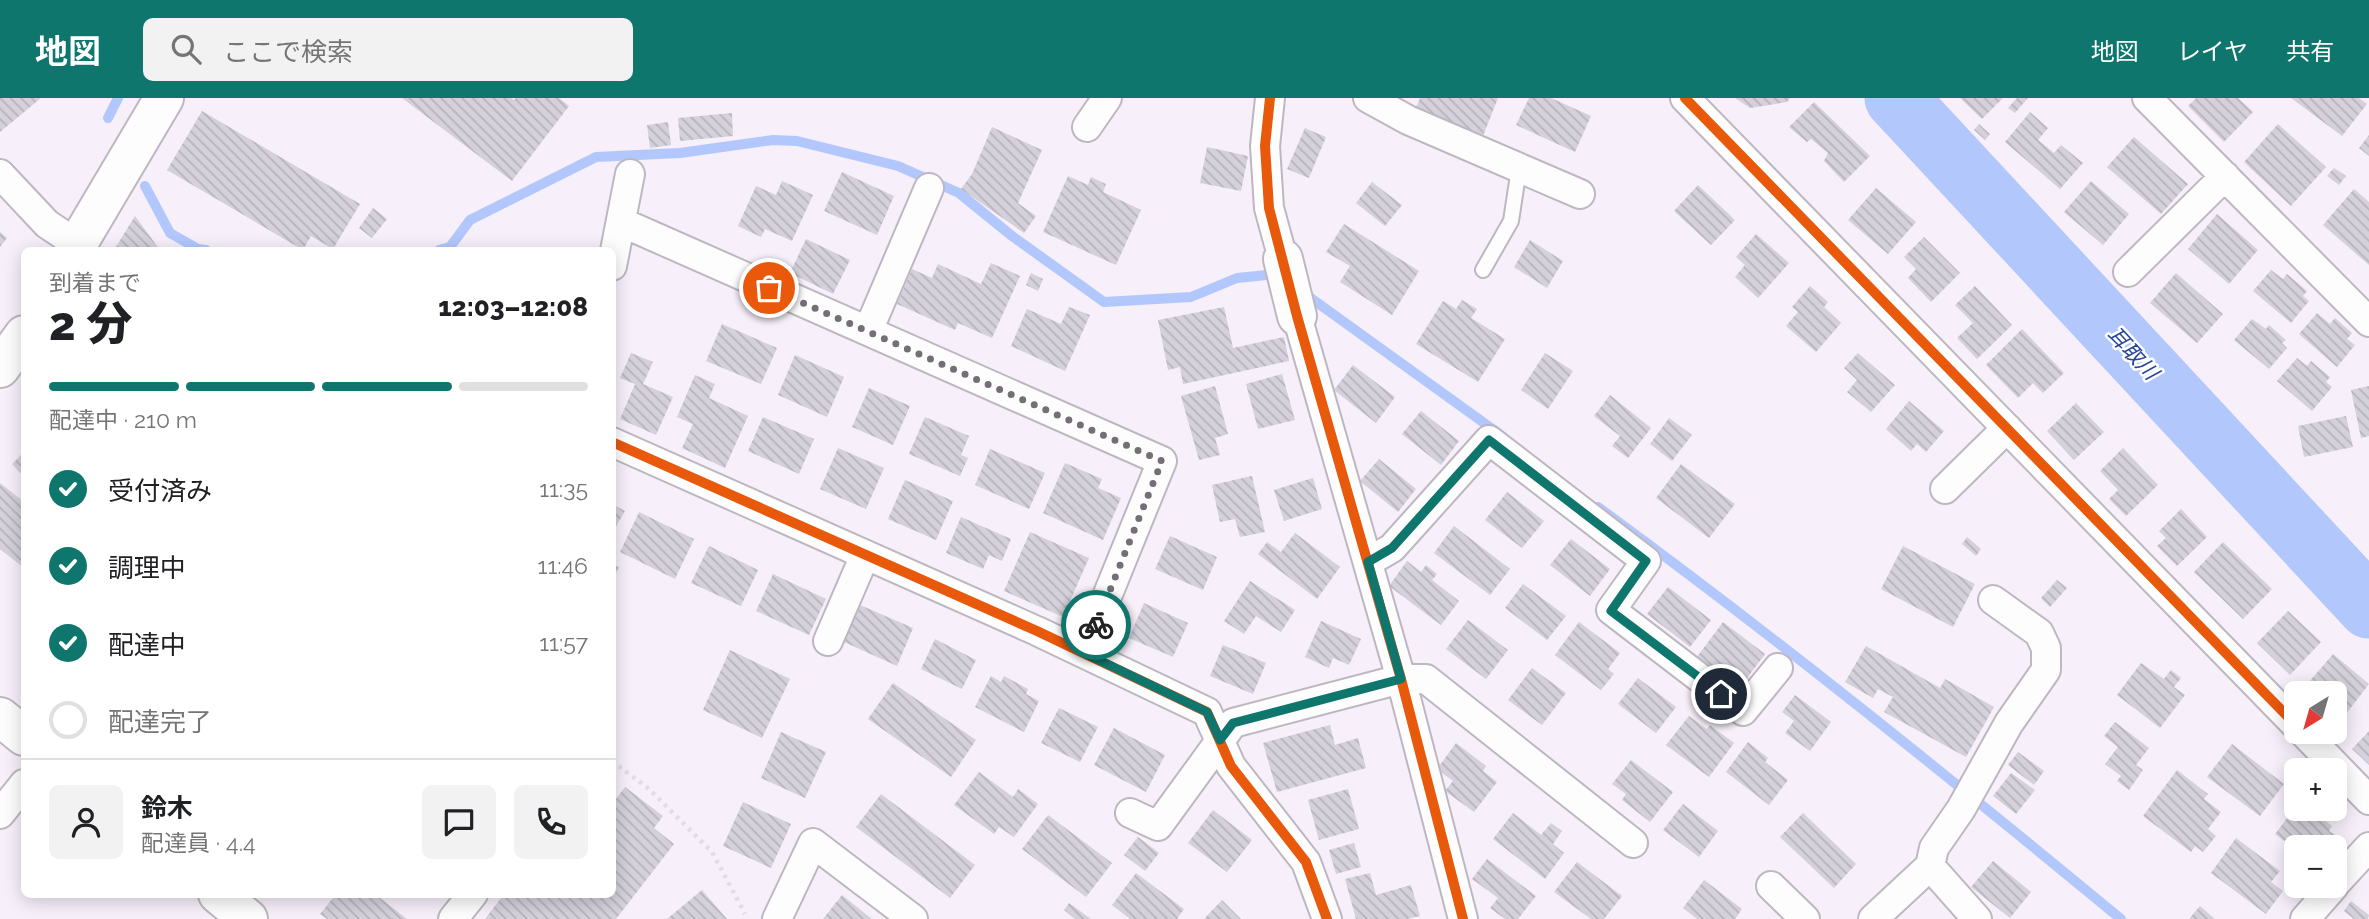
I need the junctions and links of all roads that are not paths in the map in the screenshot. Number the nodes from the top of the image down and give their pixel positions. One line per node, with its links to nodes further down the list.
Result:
1 (164, 98): 15 (street)
2 (1107, 98): 7 (street)
3 (1270, 98): 17 (street)
4 (1368, 98): 8 (street)
5 (1685, 98): 25 (street)
6 (2147, 98): 11 (street)
7 (1087, 127)
8 (1519, 168): 13 (street); 18 (lane)
9 (0, 174): 15 (street)
10 (630, 174): 14 (street)
11 (2225, 176): 19 (street); 21 (street)
12 (929, 188): 22 (street)
13 (1580, 194)
14 (621, 222): 16 (street); 22 (street)
15 (76, 247)
16 (616, 247)
17 (1283, 259): 20 (street)
18 (1483, 270)
19 (2128, 272)
20 (1297, 316): 29 (street)
21 (2369, 322)
22 (868, 331): 32 (street)
23 (21, 339): 24 (street)
24 (0, 368)
25 (2007, 428): 27 (street); 35 (street)
26 (616, 444): 28 (street)
27 (1945, 489)
28 (865, 555): 31 (street); 32 (street)
29 (1368, 562): 33 (street); 34 (street)
30 (1993, 600): 46 (street)
31 (828, 641)
32 (1084, 653): 38 (street)
33 (1778, 667)
34 (1401, 679): 38 (street); 44 (street); 57 (street)
35 (2284, 713)
36 (0, 717): 37 (street)
37 (21, 734)
38 (1220, 740): 42 (street); 56 (street)
39 (2315, 744): 41 (street)
40 (21, 788): 43 (street)
41 (2369, 800)
42 (1130, 813)
43 (0, 814)
44 (1633, 843)
45 (2369, 847): 47 (street)
46 (1930, 866): 59 (street); 60 (street)
47 (2347, 871)
48 (1771, 886): 58 (street)
49 (223, 898): 52 (street)
50 (470, 898): 53 (street)
51 (2323, 898): 61 (street)
52 (248, 919)
53 (453, 919)
54 (777, 919): 55 (street)
55 (913, 919)
56 (1327, 919)
57 (1463, 919)
58 (1805, 919)
59 (1873, 919)
60 (1977, 919)
61 (2305, 919)

